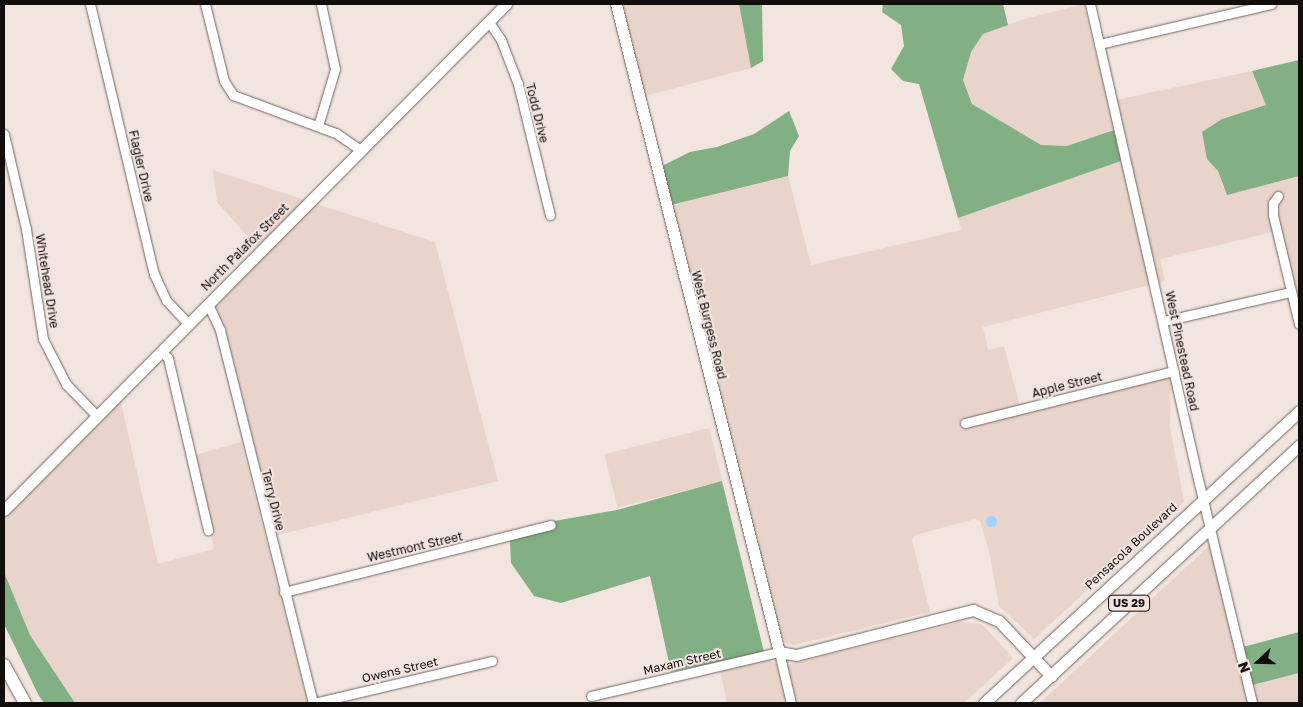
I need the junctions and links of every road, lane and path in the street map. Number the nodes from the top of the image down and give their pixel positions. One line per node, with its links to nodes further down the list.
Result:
1 (90, 4): 18 (street, Flagler Drive)
2 (205, 4): 10 (street)
3 (321, 4): 10 (street)
4 (616, 4): 32 (main road, West Burgess Road)
5 (1090, 4): 9 (street, West Pinestead Road)
6 (1271, 4): 9 (street)
7 (502, 5): 8 (main road, North Palafox Street)
8 (489, 22): 12 (main road, North Palafox Street); 14 (street, Todd Drive)
9 (1099, 44): 17 (street, West Pinestead Road)
10 (318, 126): 12 (street)
11 (4, 134): 23 (street, Whitehead Drive)
12 (360, 150): 16 (main road, North Palafox Street)
13 (1278, 196): 15 (street)
14 (550, 215)
15 (1291, 292): 17 (street); 19 (street)
16 (208, 304): 18 (main road, North Palafox Street); 31 (street, Terry Drive)
17 (1164, 322): 21 (street, West Pinestead Road)
18 (188, 324): 20 (main road, North Palafox Street)
19 (1299, 324)
20 (161, 351): 23 (main road, North Palafox Street); 30 (street)
21 (1174, 370): 24 (street, Apple Street); 26 (street, West Pinestead Road)
22 (1299, 412): 26 (main road, Pensacola Boulevard / US 29)
23 (97, 416): 27 (main road, North Palafox Street)
24 (965, 423)
25 (1299, 446): 29 (main road, US 29)
26 (1202, 499): 29 (street, West Pinestead Road); 33 (main road, Pensacola Boulevard / US 29)
27 (4, 510)
28 (551, 525): 31 (street, Westmont Street)
29 (1210, 527): 36 (main road, US 29); 43 (street, West Pinestead Road)
30 (208, 530)
31 (284, 592): 39 (street, Terry Drive)
32 (778, 652): 33 (main road); 37 (street, Maxam Street); 40 (street, West Burgess Road)
33 (1033, 657): 36 (main road); 41 (main road, Pensacola Boulevard / US 29)
34 (492, 661): 39 (street, Owens Street)
35 (4, 665): 38 (highway)
36 (1051, 676): 42 (main road, US 29)
37 (591, 696)
38 (25, 703)
39 (313, 703)
40 (791, 703)
41 (984, 703)
42 (1021, 703)
43 (1252, 703)

